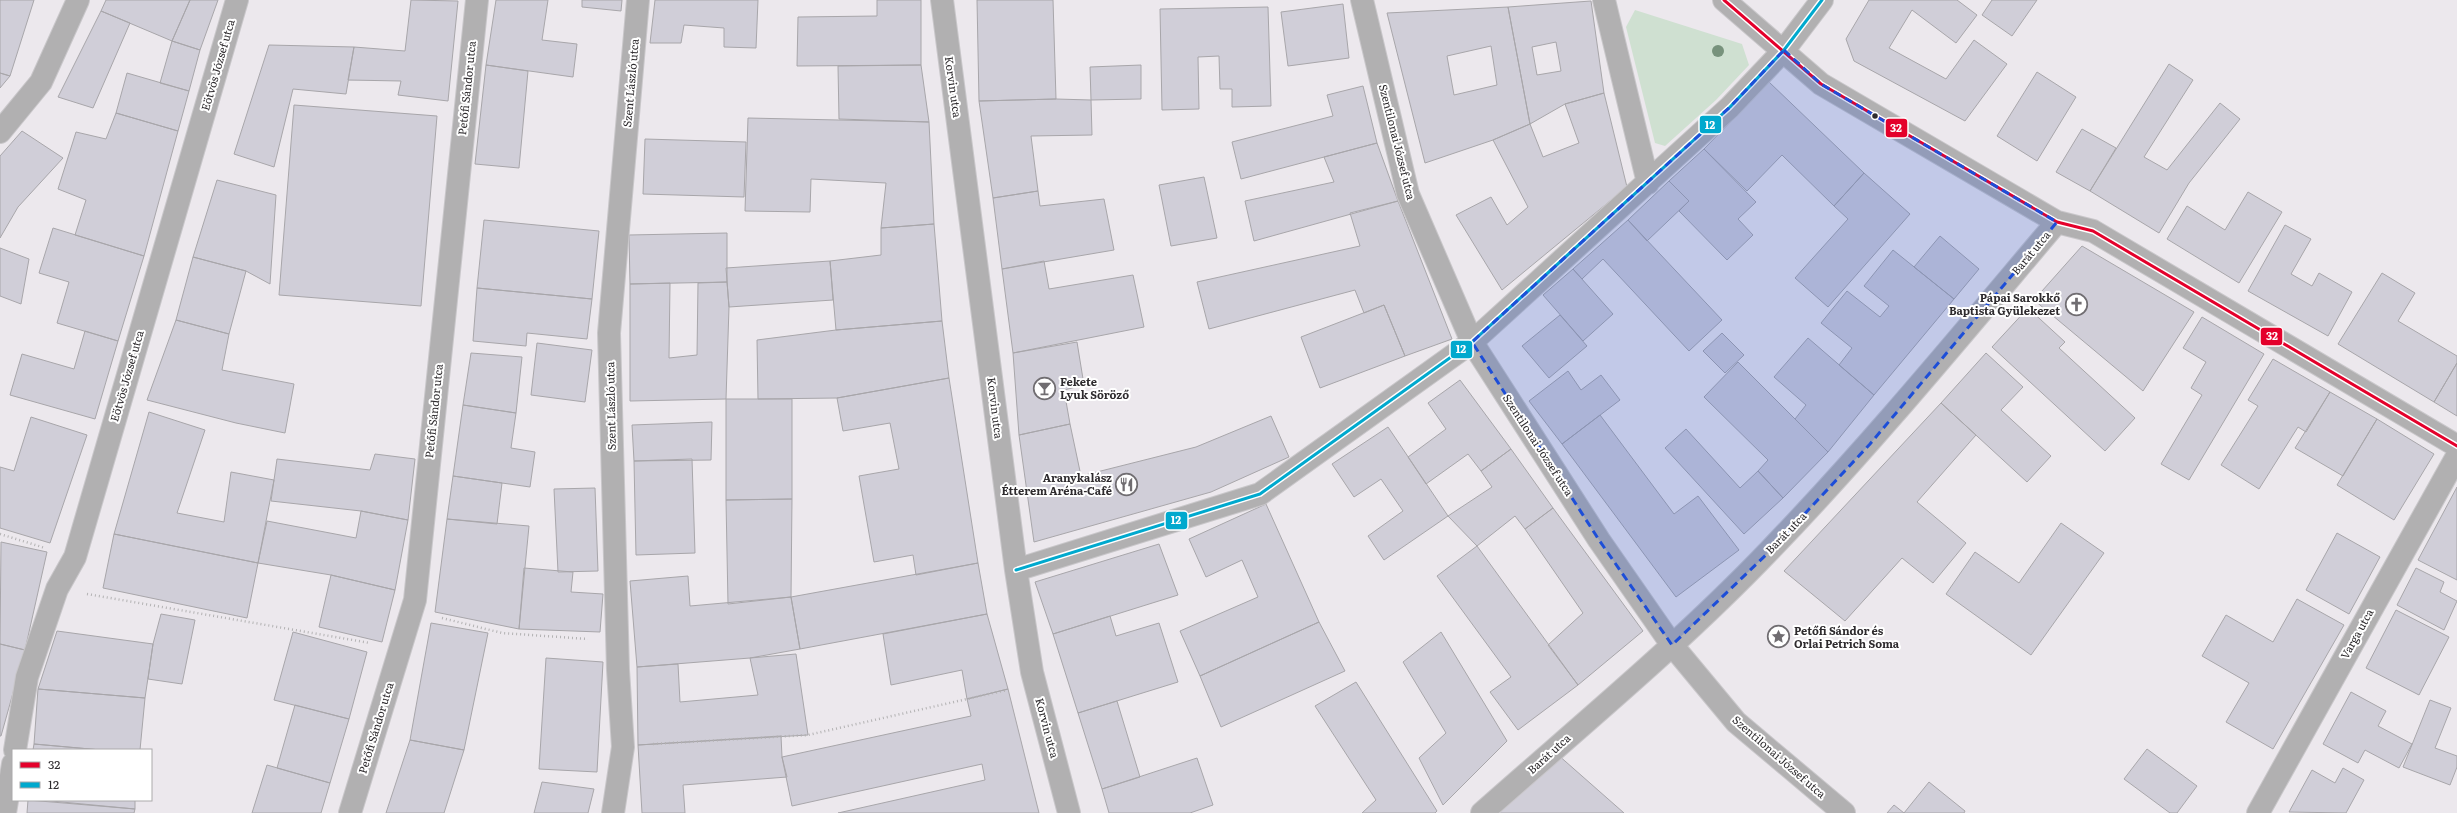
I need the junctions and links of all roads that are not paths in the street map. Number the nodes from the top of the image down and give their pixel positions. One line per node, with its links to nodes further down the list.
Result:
1 (78, 0): 11 (street)
2 (237, 0): 19 (street, Eötvös József utca)
3 (477, 0): 22 (street, Petőfi Sándor utca)
4 (638, 0): 23 (street, Szent László utca)
5 (942, 0): 17 (street, Korvin utca)
6 (1362, 0): 14 (street, Szentilonai József utca)
7 (1604, 0): 12 (street)
8 (1724, 0): 10 (street)
9 (1822, 0): 10 (street)
10 (1784, 50): 12 (street); 13 (street)
11 (0, 132)
12 (1648, 182): 14 (street)
13 (2057, 222): 15 (street); 18 (street, Barát utca)
14 (1472, 342): 17 (street); 18 (street, Szentilonai József utca)
15 (2457, 446)
16 (2457, 456): 27 (street, Varga utca)
17 (1016, 570): 24 (street, Korvin utca)
18 (1672, 644): 25 (street, Barát utca); 26 (street, Szentilonai József utca)
19 (15, 749)
20 (12, 770): 21 (street)
21 (5, 813)
22 (350, 813)
23 (613, 813)
24 (1069, 813)
25 (1482, 813)
26 (1844, 813)
27 (2258, 813)

